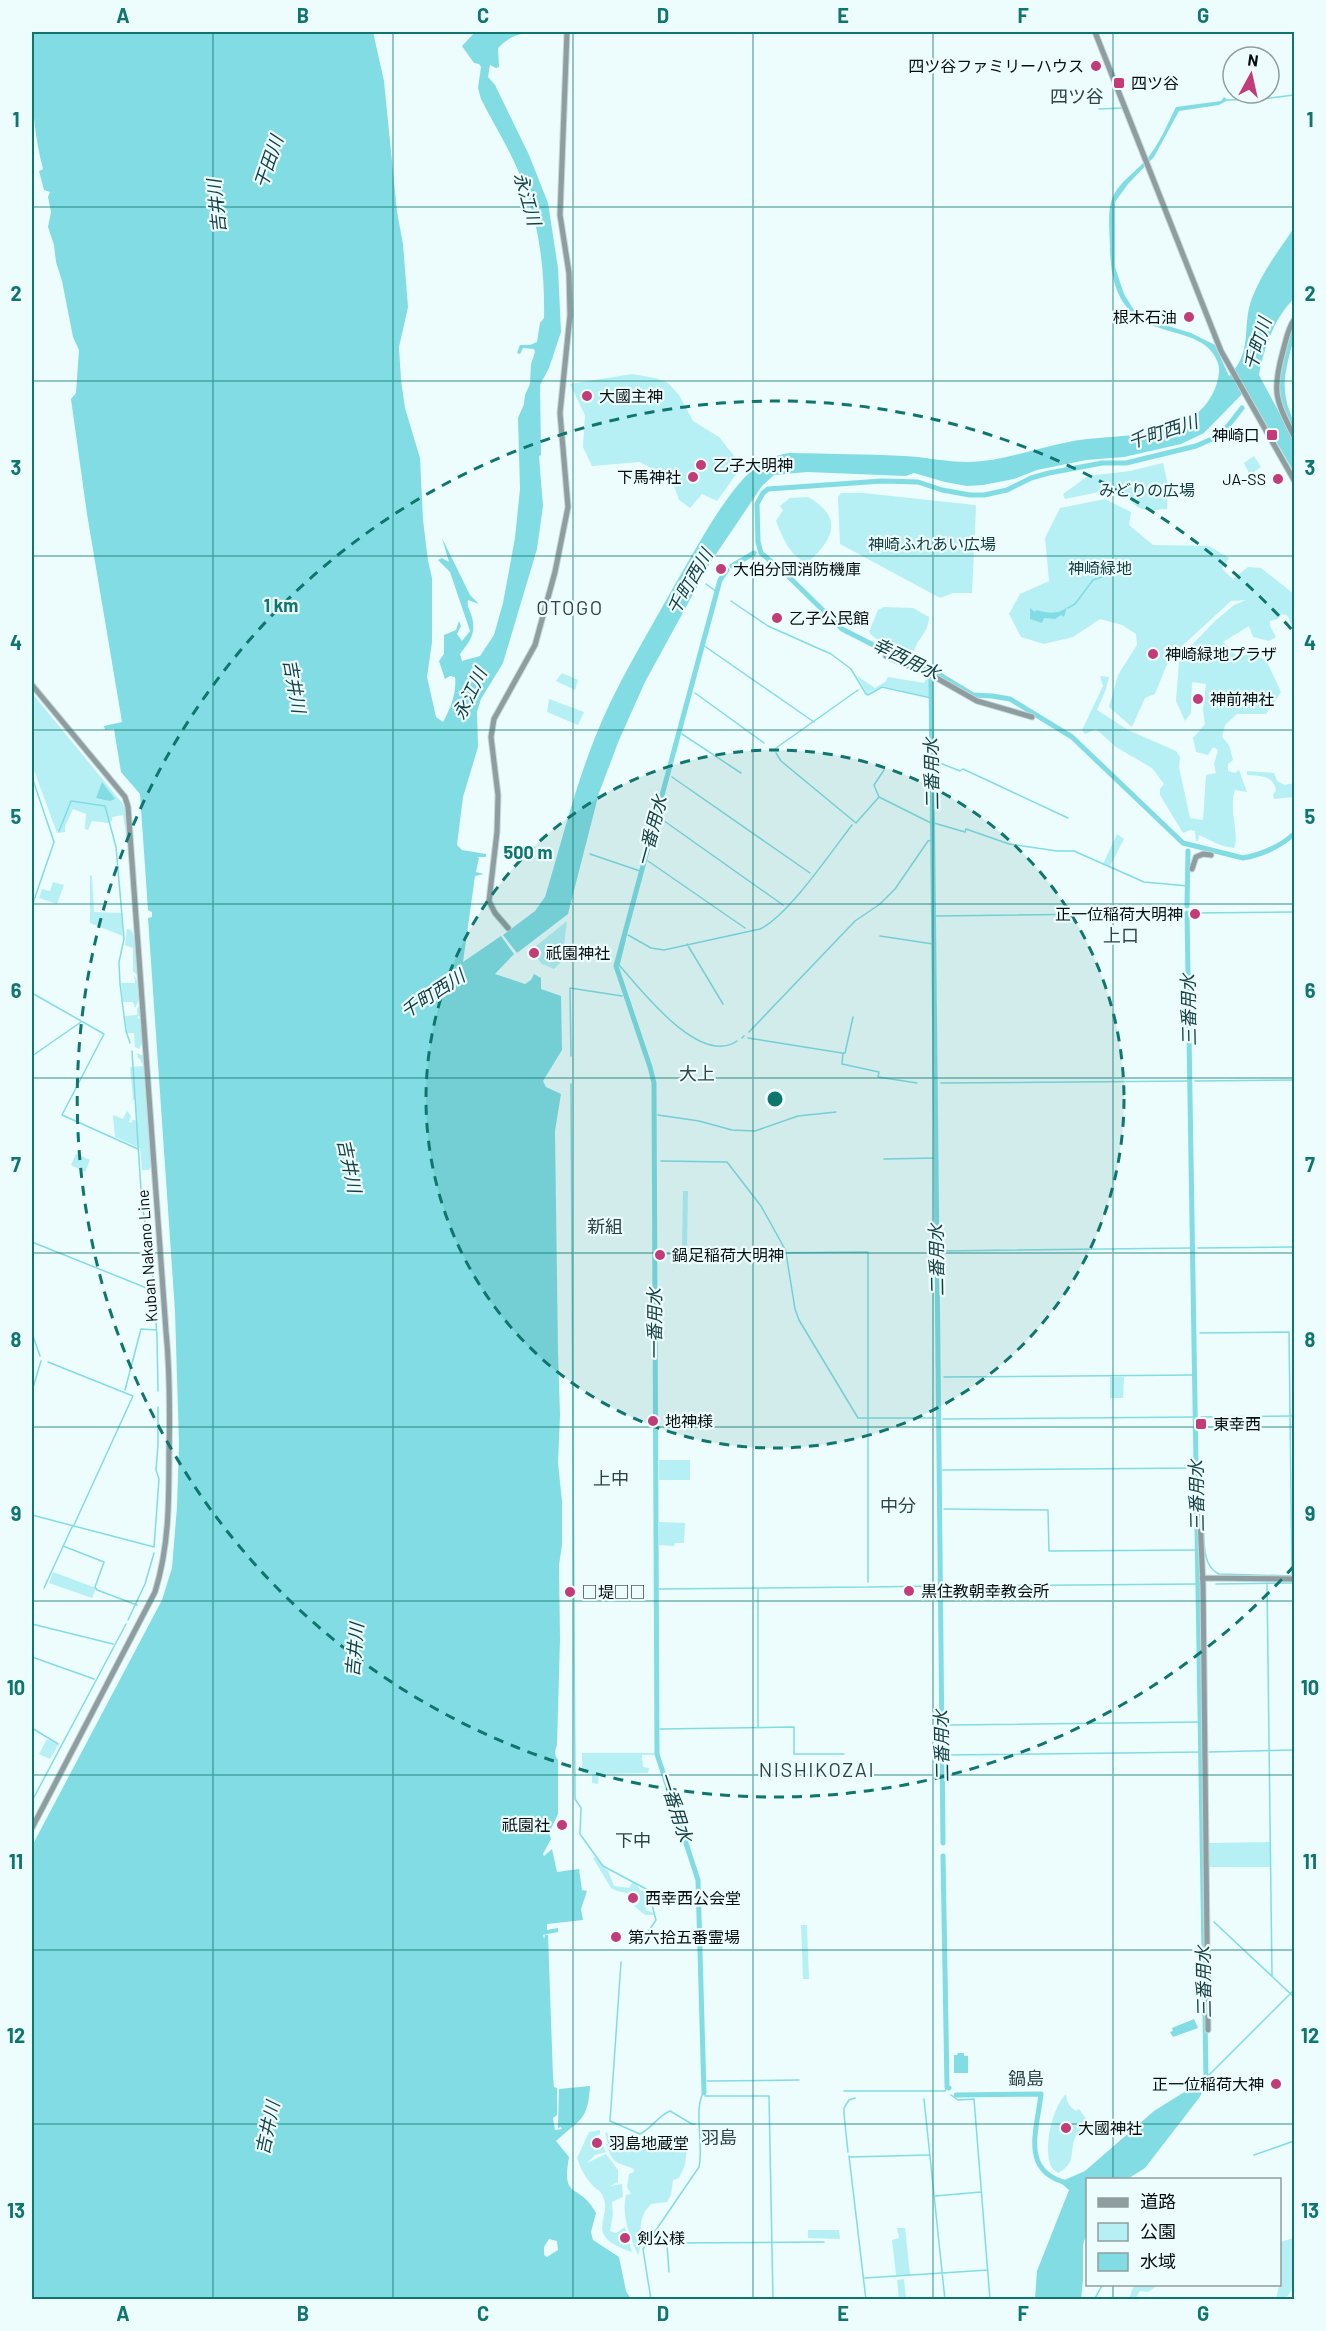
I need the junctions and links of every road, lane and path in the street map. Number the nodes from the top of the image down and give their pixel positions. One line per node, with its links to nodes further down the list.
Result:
1 (567, 32): 11 (street)
2 (1095, 32): 5 (street)
3 (1294, 320): 4 (street)
4 (1294, 436)
5 (1294, 480)
6 (886, 656): 8 (street)
7 (32, 685): 15 (street, Kuban Nakano Line)
8 (1032, 717)
9 (1211, 855): 10 (street)
10 (1192, 869)
11 (508, 928)
12 (1200, 1517): 13 (street)
13 (1202, 1578): 14 (street); 16 (street)
14 (1294, 1579)
15 (32, 1828)
16 (1208, 2031)

